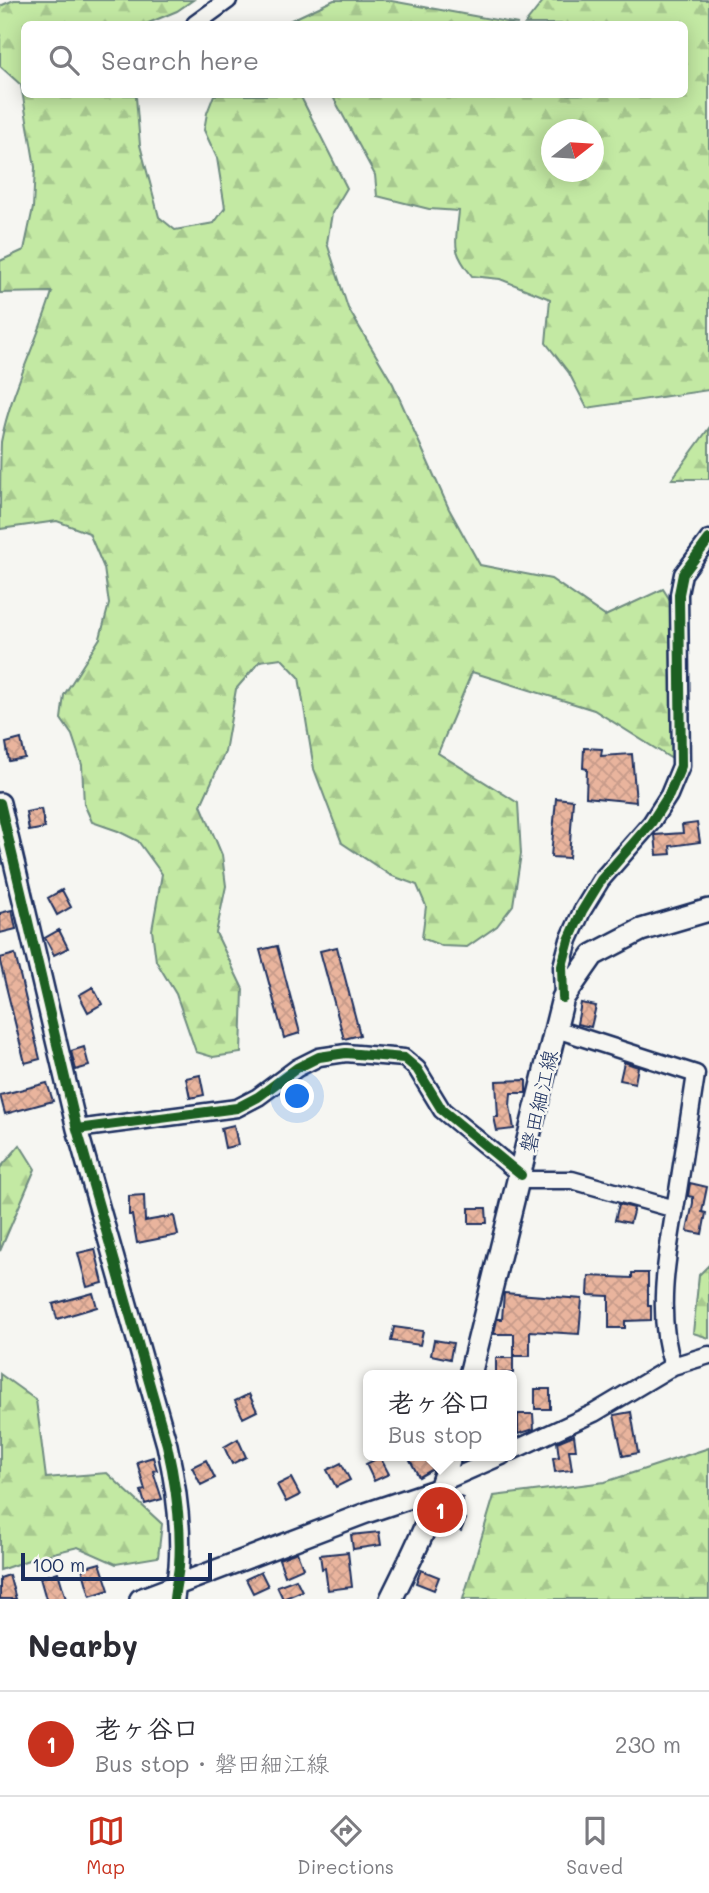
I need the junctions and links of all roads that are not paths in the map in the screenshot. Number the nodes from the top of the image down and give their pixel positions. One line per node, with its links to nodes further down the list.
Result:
1 (228, 0): 2 (street)
2 (199, 21)
3 (709, 539): 6 (street)
4 (0, 803): 8 (street)
5 (709, 910): 6 (main road, 磐田細江線)
6 (563, 998): 7 (main road, 磐田細江線)
7 (556, 1029): 9 (main road, 磐田細江線); 10 (street)
8 (77, 1129): 9 (street); 18 (street)
9 (520, 1177): 10 (street); 13 (main road, 磐田細江線)
10 (674, 1209): 12 (street)
11 (709, 1355): 12 (street)
12 (673, 1366): 14 (street)
13 (471, 1370)
14 (517, 1449)
15 (449, 1461): 17 (main road)
16 (492, 1461): 17 (street)
17 (442, 1485): 18 (street); 20 (main road)
18 (175, 1593): 19 (street)
19 (140, 1599)
20 (391, 1599)

